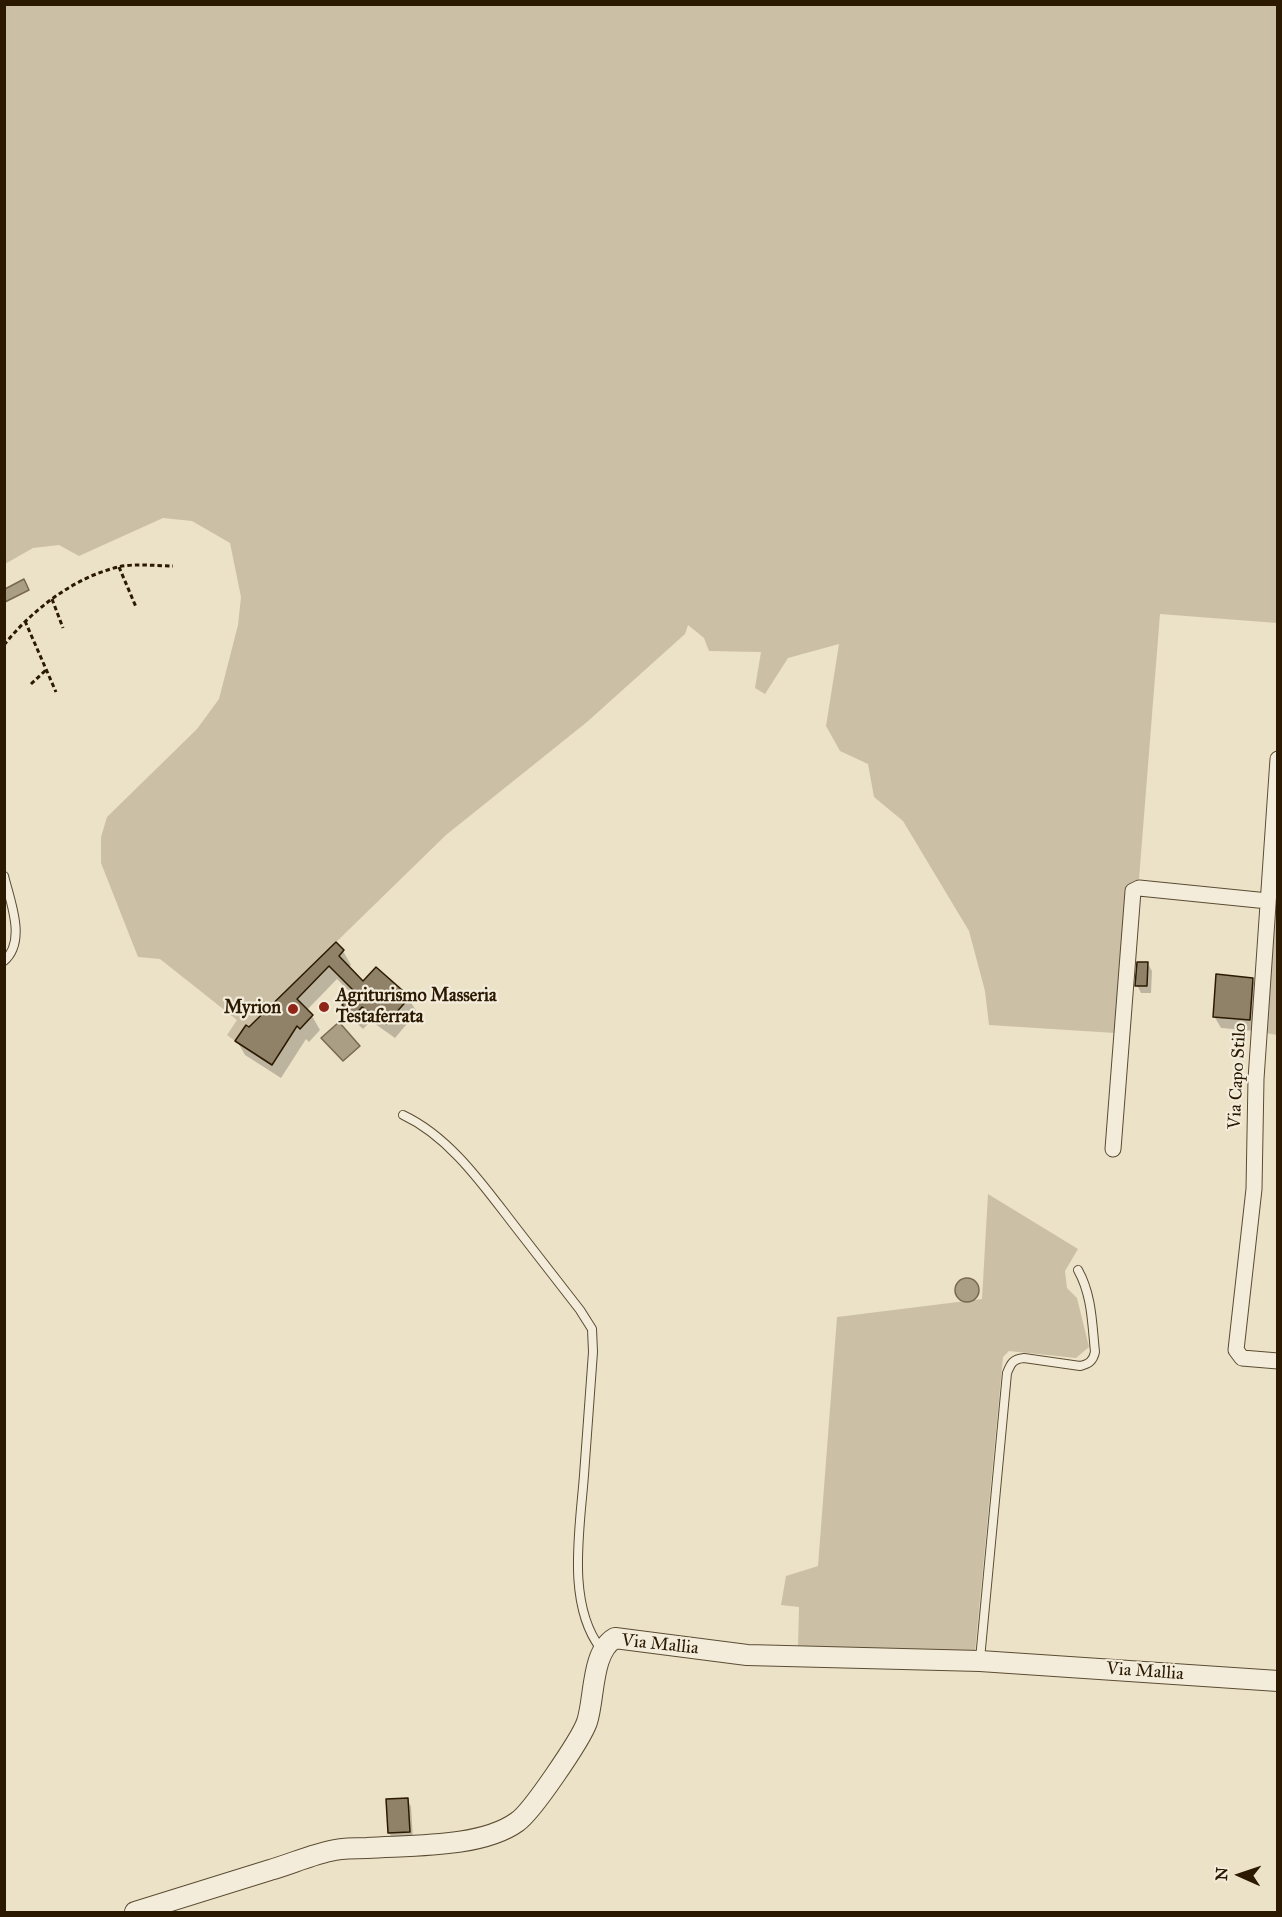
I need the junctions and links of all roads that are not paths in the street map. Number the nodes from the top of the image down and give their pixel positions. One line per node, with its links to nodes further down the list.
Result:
1 (1278, 759): 3 (street, Via Capo Stilo)
2 (4, 876): 4 (lane)
3 (1268, 901): 6 (street); 8 (street, Via Capo Stilo)
4 (4, 961)
5 (403, 1115): 9 (lane)
6 (1113, 1149)
7 (1078, 1270): 10 (lane)
8 (1278, 1361)
9 (602, 1650): 10 (street, Via Mallia); 12 (street, Via Mallia)
10 (980, 1661): 11 (street, Via Mallia)
11 (1278, 1681)
12 (135, 1912)

